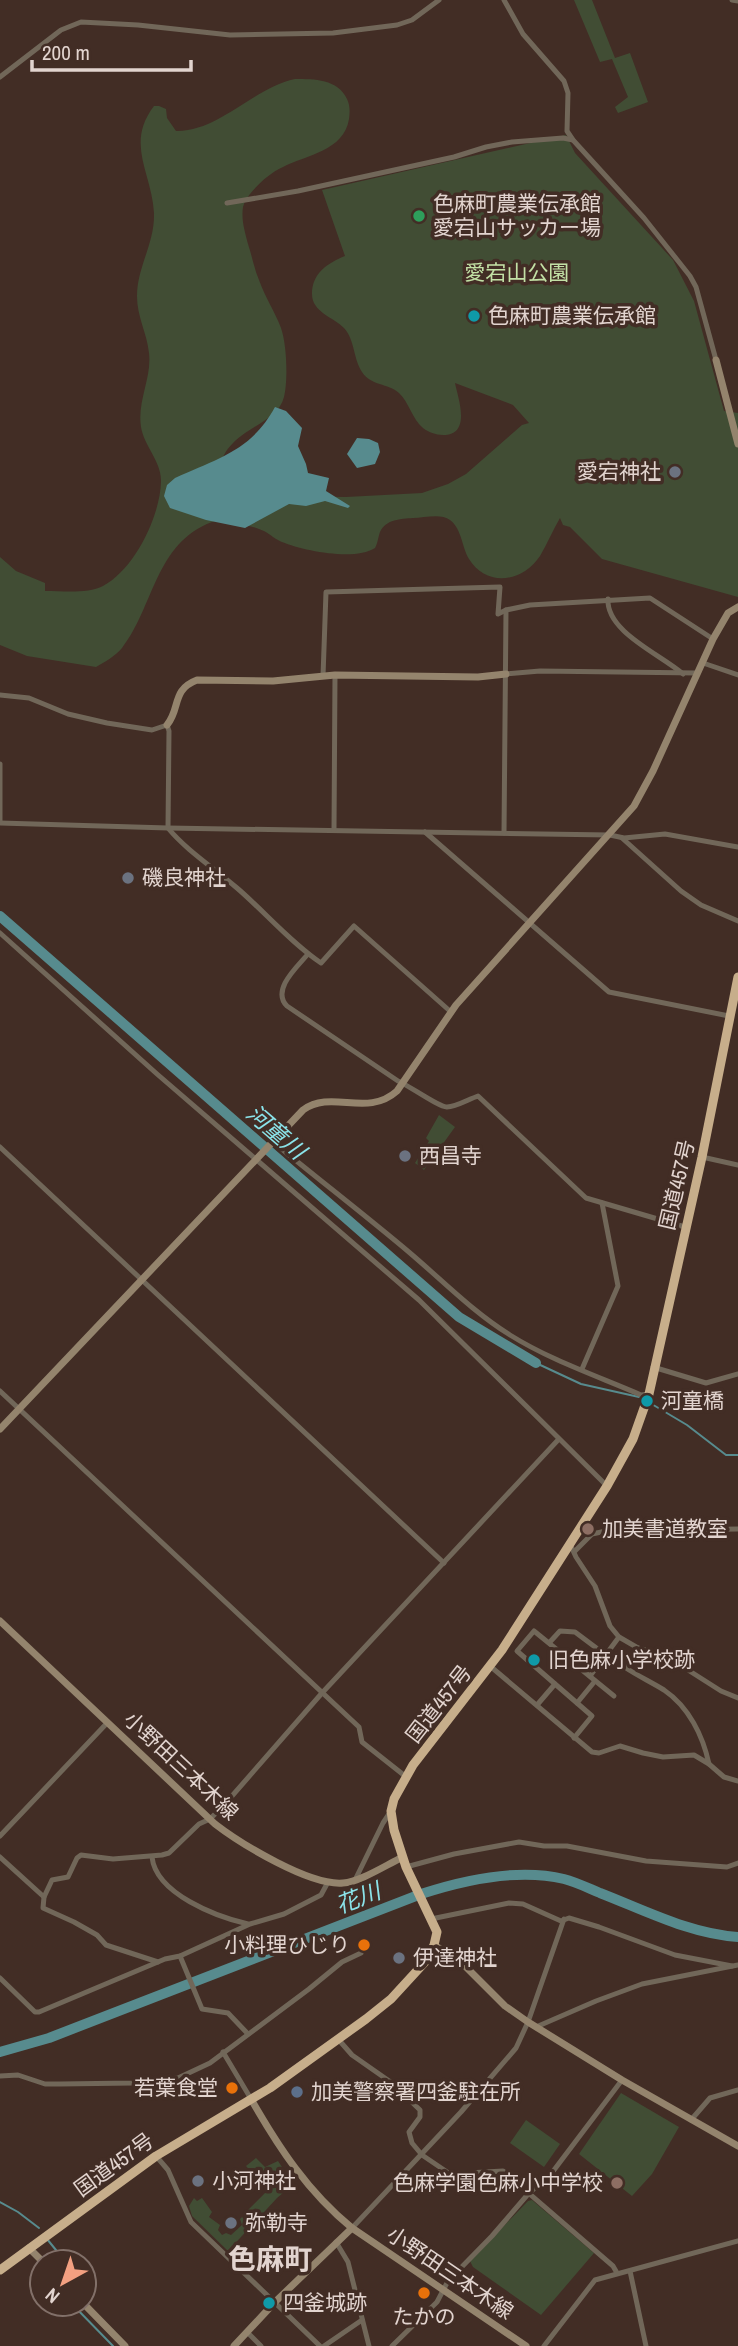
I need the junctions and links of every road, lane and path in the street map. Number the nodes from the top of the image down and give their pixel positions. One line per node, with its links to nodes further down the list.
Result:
1 (439, 0): 5 (street)
2 (504, 0): 6 (street)
3 (732, 0): 4 (street)
4 (738, 1)
5 (0, 77)
6 (573, 140): 7 (street); 8 (street)
7 (227, 203)
8 (716, 360): 9 (street)
9 (734, 412): 10 (street)
10 (738, 444)
11 (608, 599): 13 (street); 14 (street); 18 (street)
12 (738, 607): 14 (street)
13 (506, 610): 17 (street); 21 (street)
14 (713, 639): 15 (street)
15 (703, 663): 16 (street); 20 (street)
16 (697, 673): 18 (street); 30 (street)
17 (506, 674): 18 (street); 19 (street); 29 (street)
18 (684, 674)
19 (335, 675): 21 (street); 27 (street)
20 (738, 675)
21 (323, 677): 23 (street)
22 (0, 695): 23 (street)
23 (167, 725): 26 (street)
24 (0, 764): 25 (street)
25 (0, 823): 26 (street)
26 (168, 828): 27 (street); 36 (street)
27 (334, 830): 28 (street)
28 (425, 832): 29 (street); 34 (street)
29 (504, 833): 30 (street)
30 (610, 835): 31 (street); 34 (street)
31 (619, 836): 32 (street); 33 (street)
32 (738, 847)
33 (738, 921)
34 (529, 922): 38 (street); 39 (street)
35 (0, 933): 44 (street)
36 (308, 954): 38 (street); 40 (street)
37 (738, 977): 39 (highway, 国道457号)
38 (451, 1012): 40 (street)
39 (734, 1017): 43 (highway, 国道457号)
40 (404, 1083): 41 (street); 46 (street)
41 (271, 1142): 44 (street); 50 (street)
42 (0, 1147): 48 (street)
43 (702, 1157): 45 (street); 47 (highway, 国道457号)
44 (257, 1158): 48 (street); 56 (street)
45 (738, 1165)
46 (601, 1203): 47 (street); 50 (street)
47 (685, 1227): 49 (highway, 国道457号)
48 (141, 1280): 54 (street); 60 (street)
49 (653, 1367): 51 (street); 53 (highway, 国道457号)
50 (582, 1369): 53 (street)
51 (738, 1374)
52 (0, 1391): 54 (street)
53 (648, 1395): 57 (highway, 国道457号)
54 (19, 1409): 55 (street); 71 (street)
55 (0, 1429)
56 (558, 1440): 57 (street); 60 (street)
57 (607, 1486): 59 (highway, 国道457号)
58 (738, 1529): 59 (street)
59 (573, 1547): 62 (highway, 国道457号); 63 (street)
60 (444, 1563): 71 (street)
61 (0, 1621): 76 (street, 小野田三本木線)
62 (515, 1631): 64 (street); 68 (highway, 国道457号)
63 (619, 1637): 66 (street); 67 (street)
64 (526, 1640): 65 (street); 70 (street)
65 (550, 1643): 67 (street); 69 (street)
66 (638, 1648): 73 (street); 78 (street)
67 (607, 1656): 69 (street)
68 (490, 1666): 75 (street); 79 (highway, 国道457号)
69 (593, 1679): 72 (street); 74 (street)
70 (555, 1684): 74 (street); 75 (street)
71 (322, 1693): 79 (street); 82 (street)
72 (614, 1696)
73 (738, 1698)
74 (577, 1703): 77 (street)
75 (537, 1705): 77 (street)
76 (108, 1722): 82 (street, 小野田三本木線); 83 (street)
77 (575, 1738): 78 (street)
78 (709, 1764): 80 (street)
79 (405, 1776): 81 (highway, 国道457号)
80 (738, 1781)
81 (391, 1811): 86 (highway); 89 (street)
82 (210, 1819): 85 (street); 90 (street, 小野田三本木線)
83 (0, 1836)
84 (0, 1857): 91 (street)
85 (152, 1857): 91 (street); 94 (street)
86 (403, 1857): 88 (highway); 89 (street, 小野田三本木線)
87 (738, 1863): 88 (street)
88 (406, 1867): 92 (highway)
89 (355, 1880): 90 (street, 小野田三本木線)
90 (328, 1882): 94 (street)
91 (44, 1897): 98 (street)
92 (431, 1919): 93 (street); 95 (highway)
93 (564, 1919): 99 (street); 101 (street)
94 (250, 1924): 97 (street)
95 (434, 1945): 101 (street); 104 (highway, 国道457号)
96 (361, 1953): 103 (street)
97 (181, 1958): 98 (street); 103 (street)
98 (158, 1962): 100 (street)
99 (735, 1966): 102 (street)
100 (0, 1978)
101 (528, 2022): 102 (street); 112 (street)
102 (536, 2027): 107 (street)
103 (248, 2034): 105 (street)
104 (338, 2039): 109 (highway, 国道457号); 112 (street)
105 (223, 2052): 106 (street); 109 (street)
106 (0, 2076)
107 (622, 2080): 110 (street); 114 (street)
108 (738, 2090): 110 (street)
109 (251, 2099): 113 (highway, 国道457号); 115 (street, 小野田三本木線)
110 (691, 2120): 111 (street)
111 (738, 2146)
112 (422, 2155): 114 (street); 115 (street)
113 (156, 2156): 118 (highway, 国道457号); 124 (street)
114 (529, 2193): 122 (street); 123 (street)
115 (352, 2228): 117 (street); 123 (street, 小野田三本木線)
116 (738, 2241): 121 (street)
117 (336, 2242): 124 (street); 126 (street)
118 (29, 2248)
119 (28, 2249): 120 (highway, 国道457号)
120 (0, 2270)
121 (630, 2271): 122 (street); 136 (street)
122 (617, 2273): 135 (street)
123 (444, 2290): 133 (street); 134 (street, 小野田三本木線)
124 (275, 2302): 127 (street); 131 (street)
125 (98, 2318): 128 (street)
126 (362, 2320): 131 (street); 132 (street)
127 (248, 2333): 129 (street); 130 (street)
128 (125, 2346)
129 (234, 2346)
130 (261, 2346)
131 (321, 2346)
132 (369, 2346)
133 (393, 2346)
134 (526, 2346)
135 (544, 2346)
136 (646, 2346)

